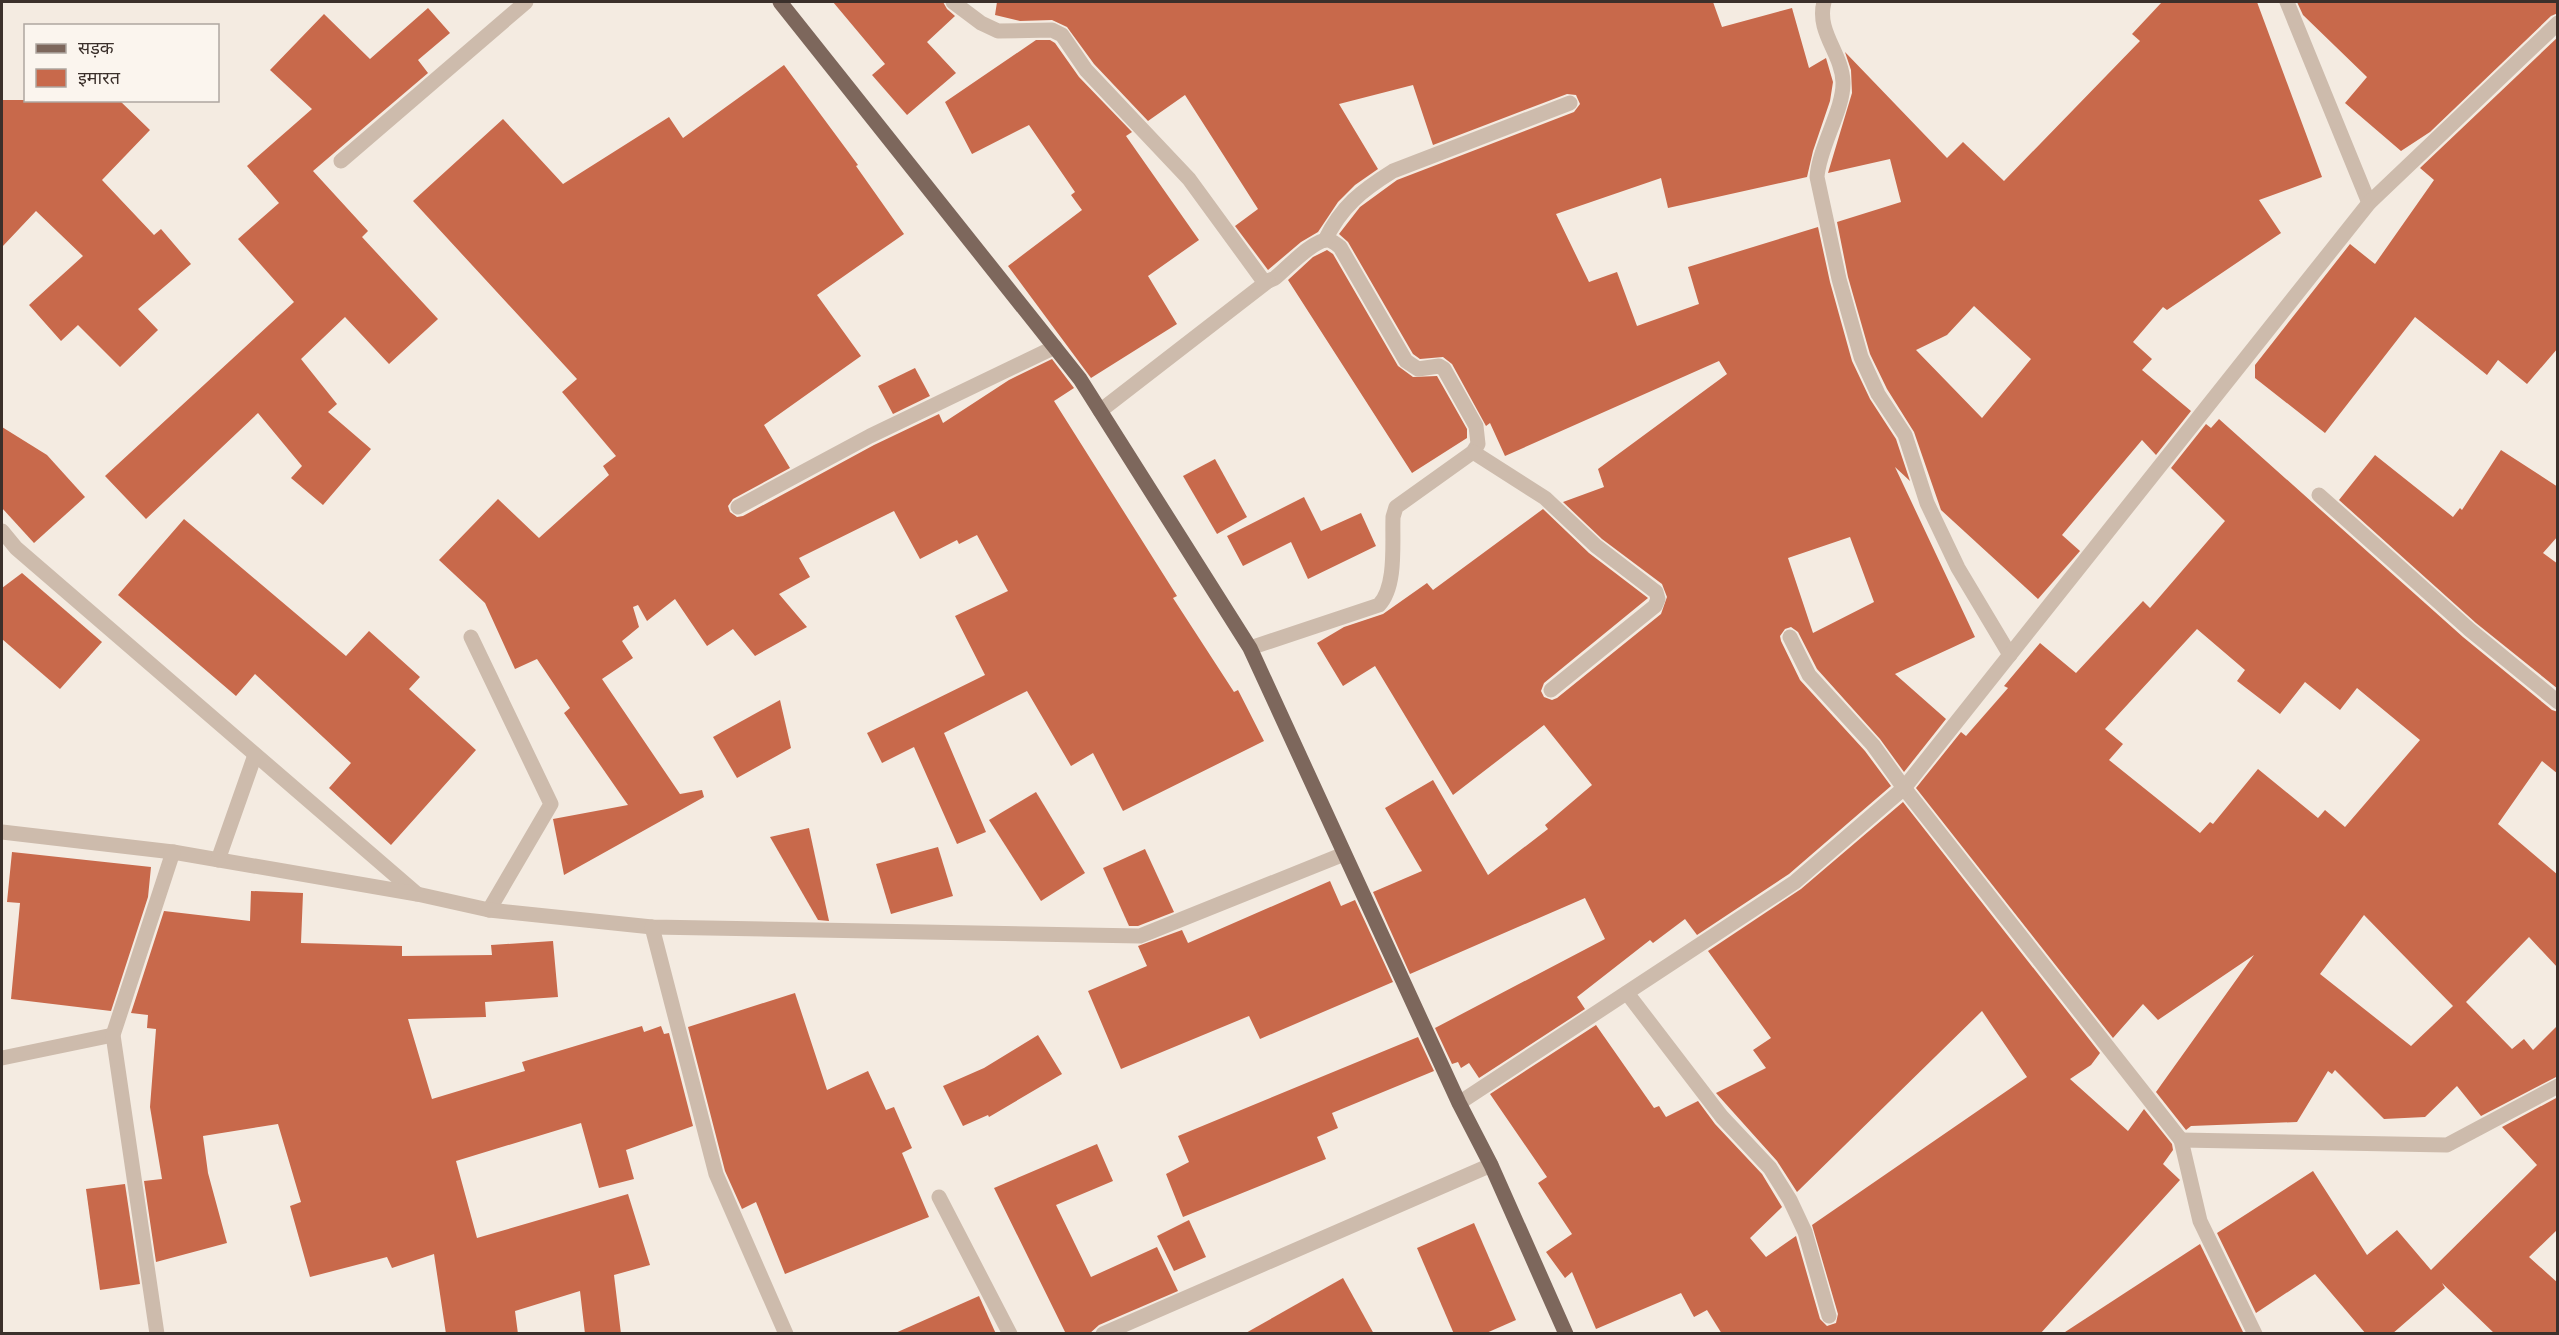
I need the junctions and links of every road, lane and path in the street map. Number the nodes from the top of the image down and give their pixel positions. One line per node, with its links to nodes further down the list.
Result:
1 (526, 2): 8 (street)
2 (780, 2): 12 (main road)
3 (953, 2): 11 (street)
4 (1824, 2): 21 (street)
5 (2288, 2): 9 (street)
6 (2557, 23): 9 (street)
7 (1570, 103): 10 (street)
8 (341, 161)
9 (2369, 203): 21 (street)
10 (1325, 240): 11 (street); 14 (street)
11 (1268, 281): 13 (street)
12 (1055, 347): 13 (main road); 16 (street)
13 (1100, 411): 20 (main road)
14 (1473, 452): 20 (street); 22 (street)
15 (2319, 495): 23 (street)
16 (738, 507)
17 (2, 531): 24 (street)
18 (471, 636): 31 (street)
19 (1790, 637): 25 (street)
20 (1250, 648): 28 (main road)
21 (2010, 655): 25 (street)
22 (1551, 690)
23 (2558, 702)
24 (255, 755): 29 (street); 30 (street)
25 (1904, 788): 33 (street); 38 (street)
26 (2, 832): 27 (street)
27 (173, 852): 29 (street); 34 (street)
28 (1344, 854): 32 (street); 37 (main road)
29 (218, 860): 30 (street)
30 (417, 894): 31 (street)
31 (489, 910): 32 (street)
32 (652, 927): 43 (street)
33 (1627, 993): 37 (street); 41 (street)
34 (113, 1035): 35 (street); 42 (street)
35 (2, 1058)
36 (2558, 1086): 38 (street)
37 (1459, 1103): 39 (main road)
38 (2181, 1140): 47 (street)
39 (1491, 1165): 45 (street); 46 (main road)
40 (939, 1197): 44 (street)
41 (1829, 1316)
42 (157, 1334)
43 (786, 1334)
44 (1010, 1334)
45 (1103, 1334)
46 (1566, 1334)
47 (2255, 1334)

